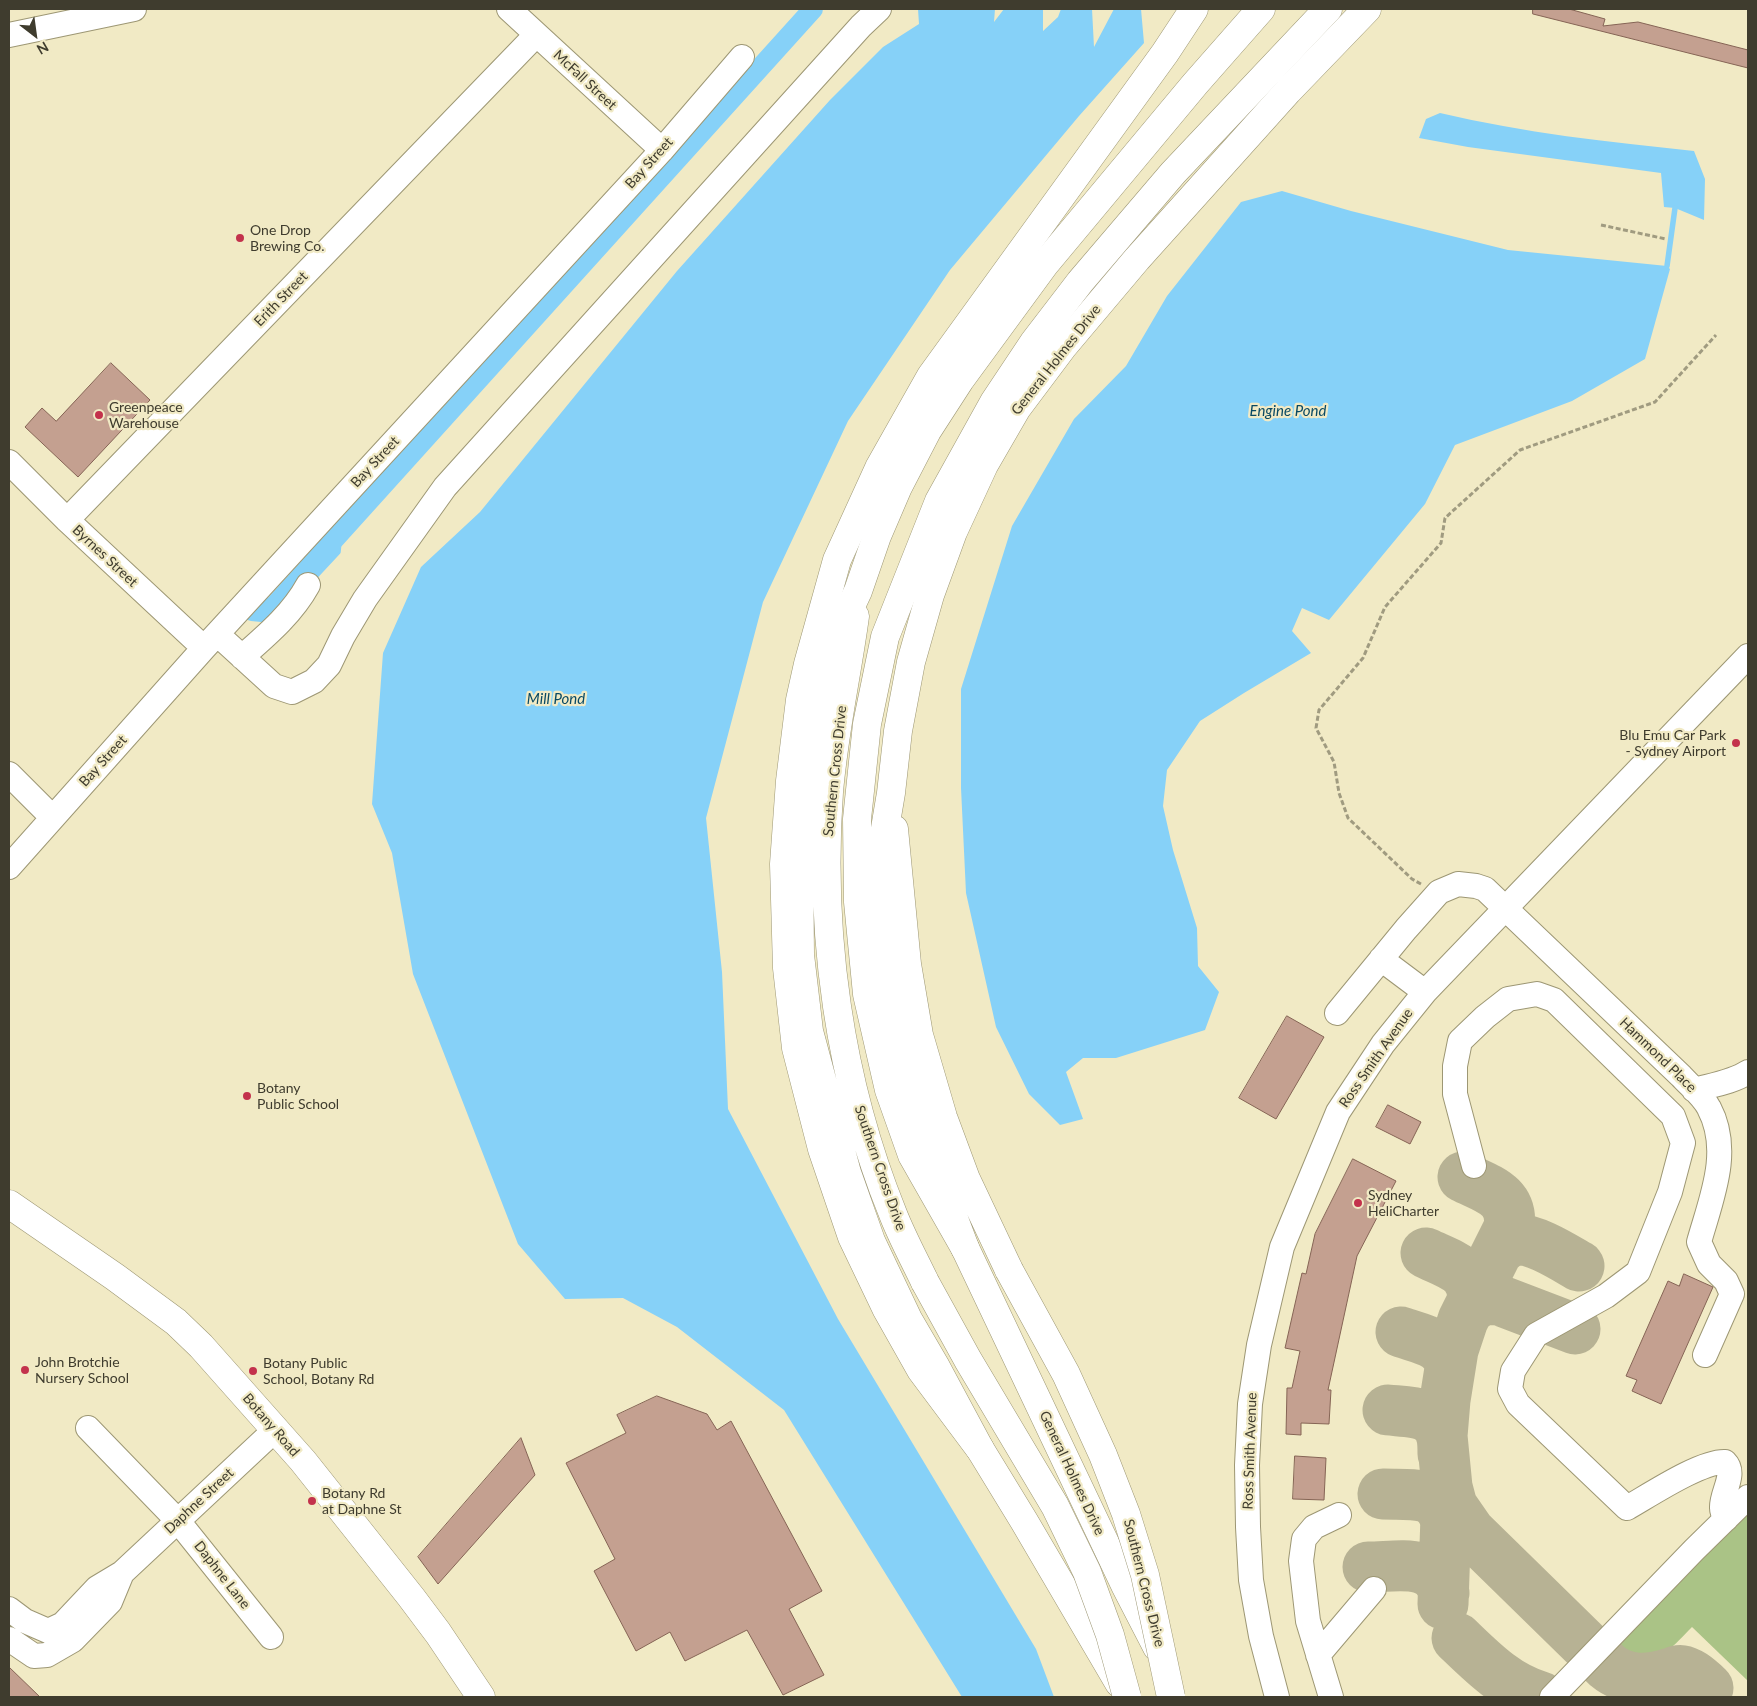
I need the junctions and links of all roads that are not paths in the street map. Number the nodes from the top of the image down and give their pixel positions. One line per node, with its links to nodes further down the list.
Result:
1 (134, 9): 8 (street)
2 (509, 9): 9 (street, McFall Street)
3 (879, 9): 18 (street, Byrnes Street)
4 (1261, 9): 15 (main road)
5 (1328, 9): 31 (main road)
6 (1367, 9): 20 (main road, General Holmes Drive)
7 (1191, 15): 35 (main road)
8 (9, 35)
9 (536, 35): 11 (street, McFall Street); 13 (street, Erith Street)
10 (742, 57): 11 (street, Bay Street)
11 (662, 150): 16 (street, Bay Street)
12 (9, 462): 13 (street, Byrnes Street)
13 (67, 520): 16 (street, Byrnes Street)
14 (308, 584): 18 (street)
15 (858, 591): 35 (main road); 47 (main road, Southern Cross Drive, bridge)
16 (210, 641): 18 (street, Byrnes Street); 21 (street, Bay Street)
17 (1748, 656): 23 (street, Ross Smith Avenue)
18 (242, 657)
19 (9, 774): 21 (street)
20 (891, 793): 31 (main road); 48 (main road, Southern Cross Drive, bridge)
21 (52, 817): 22 (street, Bay Street)
22 (9, 867)
23 (1504, 908): 24 (street, Hammond Place); 25 (street, Ross Smith Avenue); 28 (street, Hammond Place)
24 (1381, 959): 25 (street); 26 (street)
25 (1425, 992): 50 (street, Ross Smith Avenue)
26 (1337, 1012)
27 (1748, 1072): 28 (street)
28 (1694, 1090): 32 (street, Hammond Place)
29 (1474, 1166): 38 (street)
30 (9, 1204): 34 (main road, Botany Road)
31 (965, 1248): 49 (main road, General Holmes Drive)
32 (1705, 1355)
33 (88, 1428): 39 (street, Daphne Lane)
34 (276, 1429): 39 (street, Daphne Street); 46 (main road, Botany Road)
35 (980, 1449): 47 (main road)
36 (1748, 1497): 38 (street)
37 (1339, 1515): 45 (street)
38 (1726, 1520): 52 (street)
39 (178, 1521): 40 (street, Daphne Street); 43 (street, Daphne Lane)
40 (122, 1573): 42 (street, Daphne Street); 44 (street, Daphne Street)
41 (1374, 1589): 45 (street)
42 (9, 1609)
43 (271, 1637)
44 (9, 1639)
45 (1318, 1655): 51 (street)
46 (481, 1697)
47 (1127, 1697)
48 (1171, 1697)
49 (1182, 1697)
50 (1277, 1697)
51 (1331, 1697)
52 (1552, 1697)

